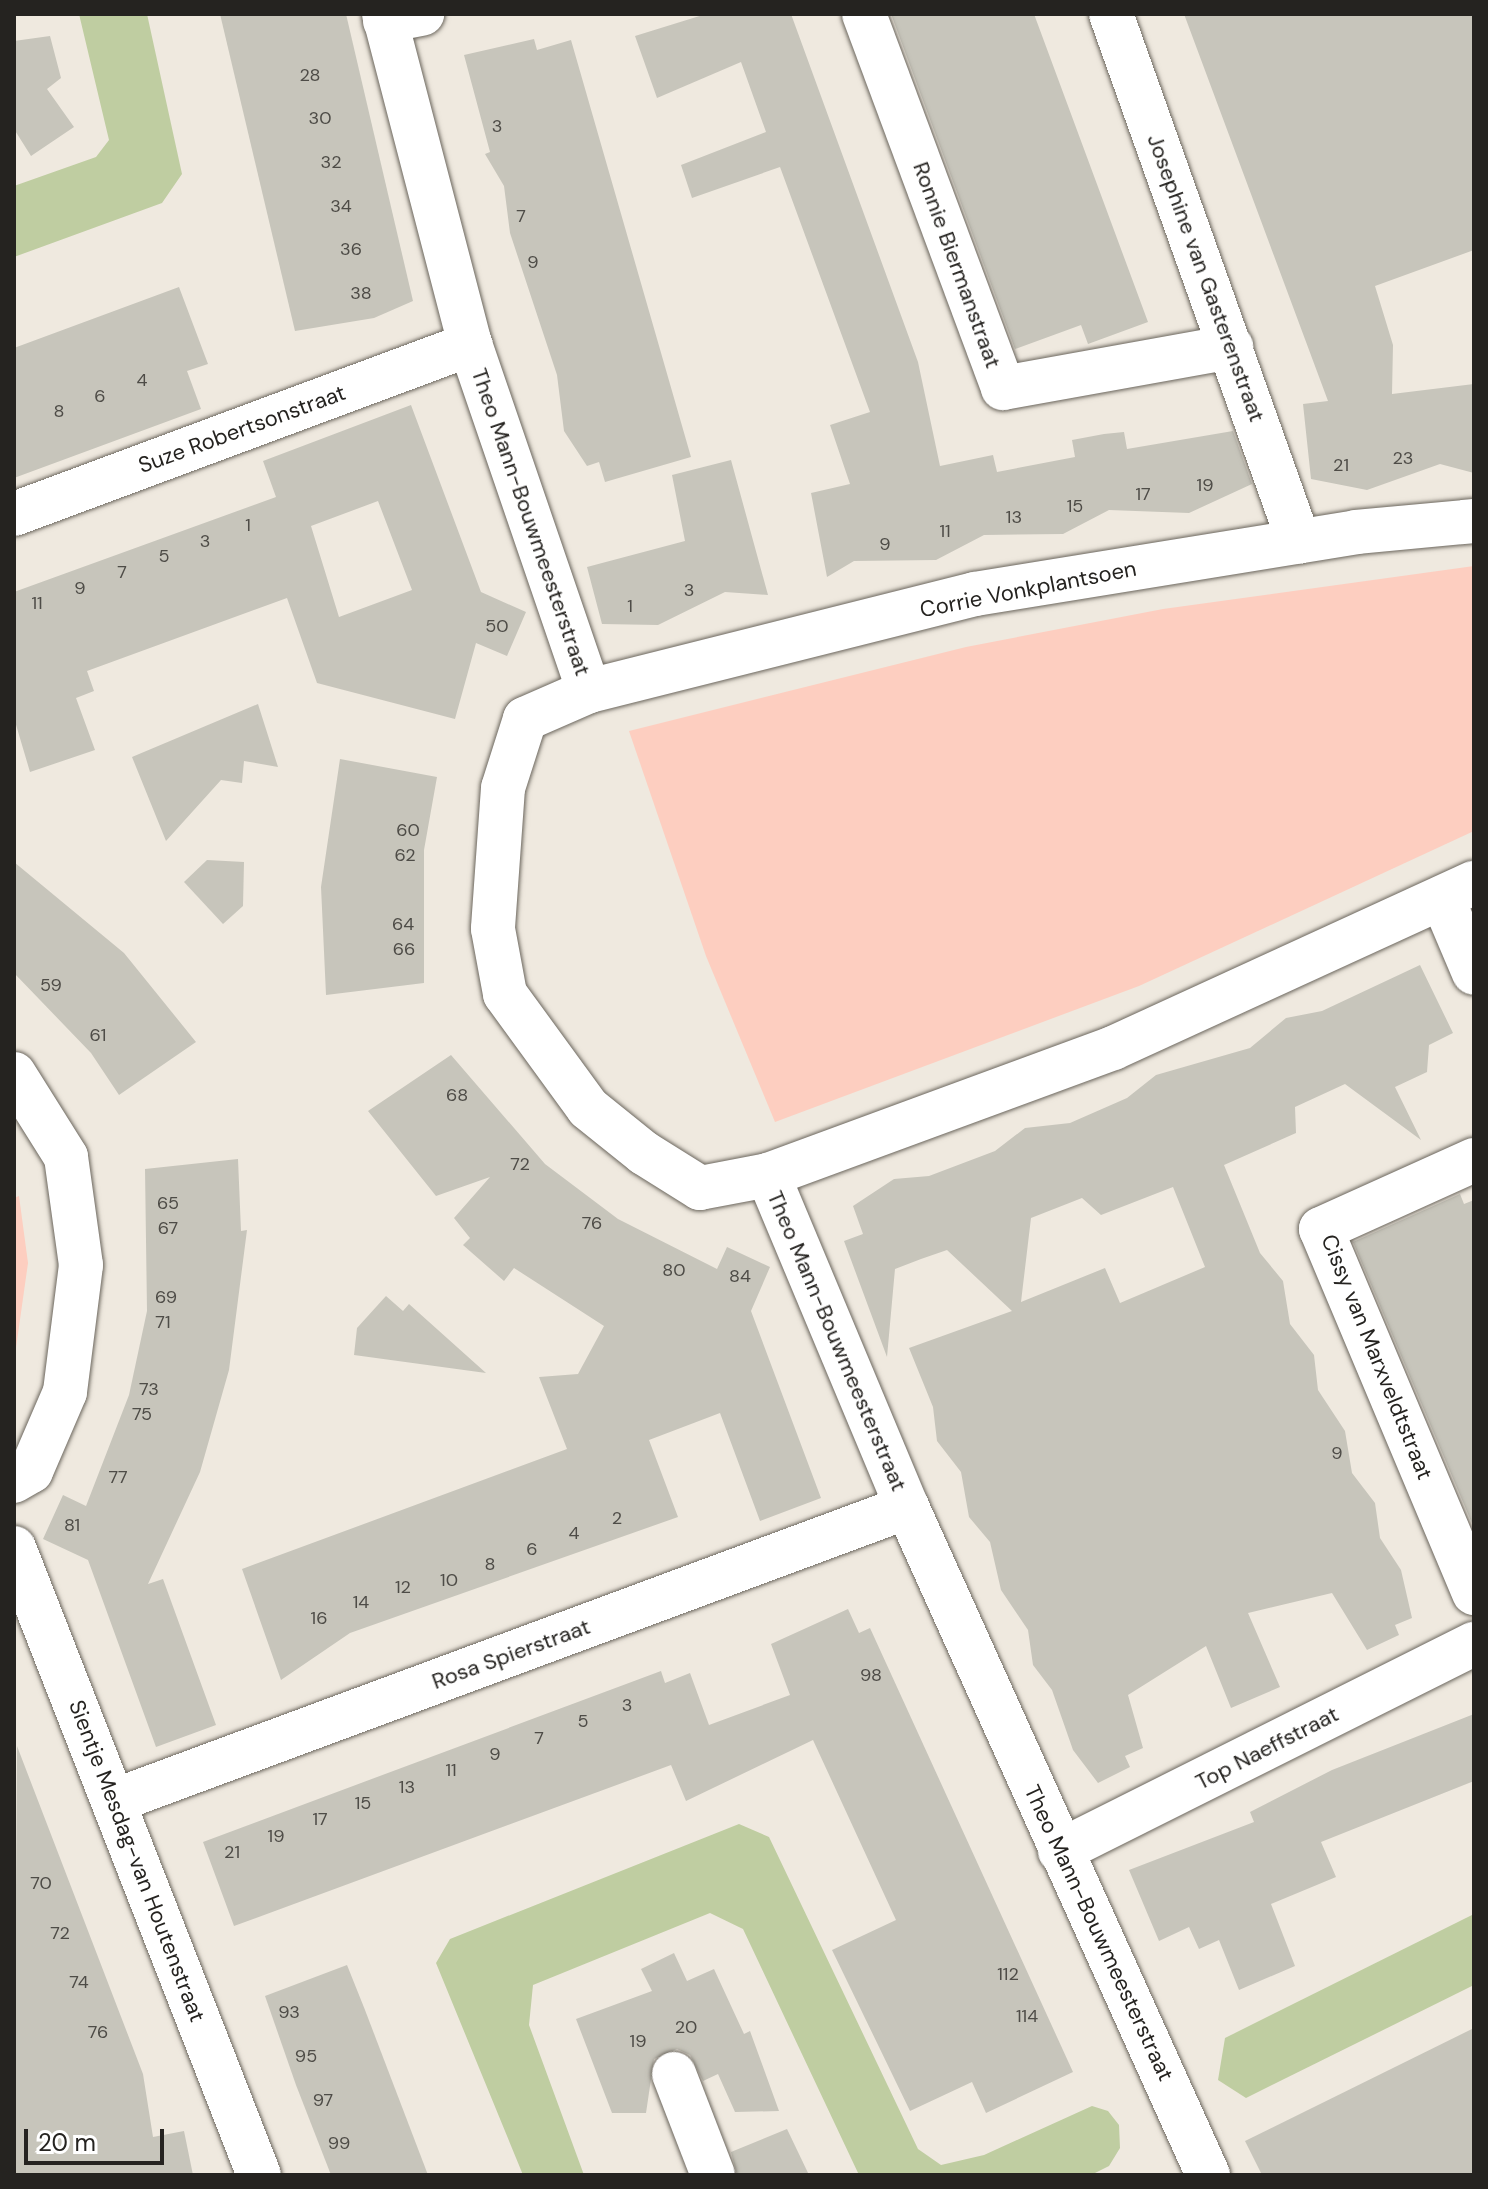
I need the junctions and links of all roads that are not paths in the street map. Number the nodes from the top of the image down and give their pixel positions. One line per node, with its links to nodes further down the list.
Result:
1 (864, 14): 5 (street, Ronnie Biermanstraat)
2 (1111, 14): 5 (street, Josephine van Gasterenstraat)
3 (397, 16): 4 (street, Theo Mann-Bouwmeesterstraat)
4 (470, 344): 6 (street, Suze Robertsonstraat); 9 (street, Theo Mann-Bouwmeesterstraat)
5 (1231, 347): 8 (street, Josephine van Gasterenstraat)
6 (14, 514)
7 (1474, 521): 8 (street, Corrie Vonkplantsoen)
8 (1299, 542): 9 (street, Corrie Vonkplantsoen)
9 (589, 691): 14 (street, Theo Mann-Bouwmeesterstraat)
10 (1458, 891): 11 (street); 14 (street)
11 (1474, 973)
12 (14, 1074): 15 (street)
13 (1474, 1160): 18 (street, Cissy van Marxveldtstraat)
14 (768, 1175): 16 (street, Theo Mann-Bouwmeesterstraat)
15 (14, 1481)
16 (907, 1507): 20 (street, Rosa Spierstraat); 21 (street, Theo Mann-Bouwmeesterstraat)
17 (14, 1548): 20 (street, Sientje Mesdag-van Houtenstraat)
18 (1474, 1593)
19 (1474, 1644): 21 (street, Top Naeffstraat)
20 (114, 1801): 23 (street, Sientje Mesdag-van Houtenstraat)
21 (1060, 1851): 25 (street, Theo Mann-Bouwmeesterstraat)
22 (674, 2074): 24 (street)
23 (259, 2175)
24 (713, 2175)
25 (1208, 2175)

